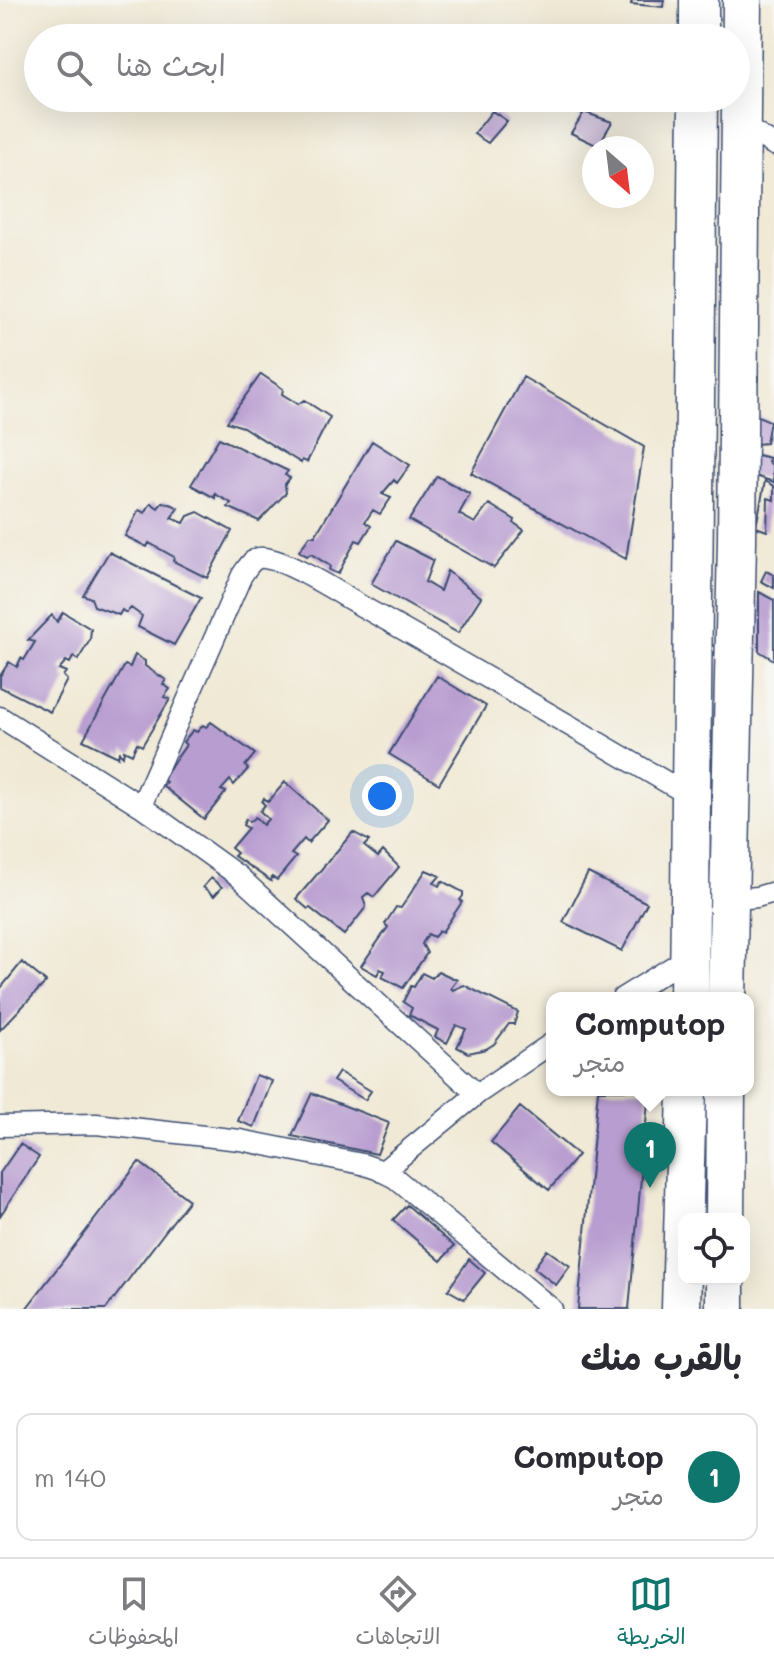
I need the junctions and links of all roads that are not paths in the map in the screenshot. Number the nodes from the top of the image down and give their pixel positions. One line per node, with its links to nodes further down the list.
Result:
1 (699, 0): 3 (highway)
2 (742, 0): 4 (highway)
3 (699, 24)
4 (741, 24)
5 (698, 112): 10 (highway)
6 (739, 112): 7 (highway)
7 (739, 123): 8 (street); 13 (highway)
8 (774, 145)
9 (0, 717): 11 (street)
10 (692, 797): 11 (street); 14 (highway)
11 (141, 806): 19 (street)
12 (774, 892): 13 (street)
13 (728, 900): 17 (highway)
14 (690, 956): 15 (street); 16 (highway)
15 (632, 992)
16 (689, 992)
17 (727, 992)
18 (546, 1047): 19 (street)
19 (477, 1094): 23 (street)
20 (687, 1096): 27 (highway)
21 (726, 1096): 24 (highway)
22 (0, 1126): 23 (street)
23 (382, 1172): 26 (street)
24 (725, 1213)
25 (725, 1285): 28 (highway)
26 (552, 1309)
27 (681, 1309)
28 (725, 1309)

